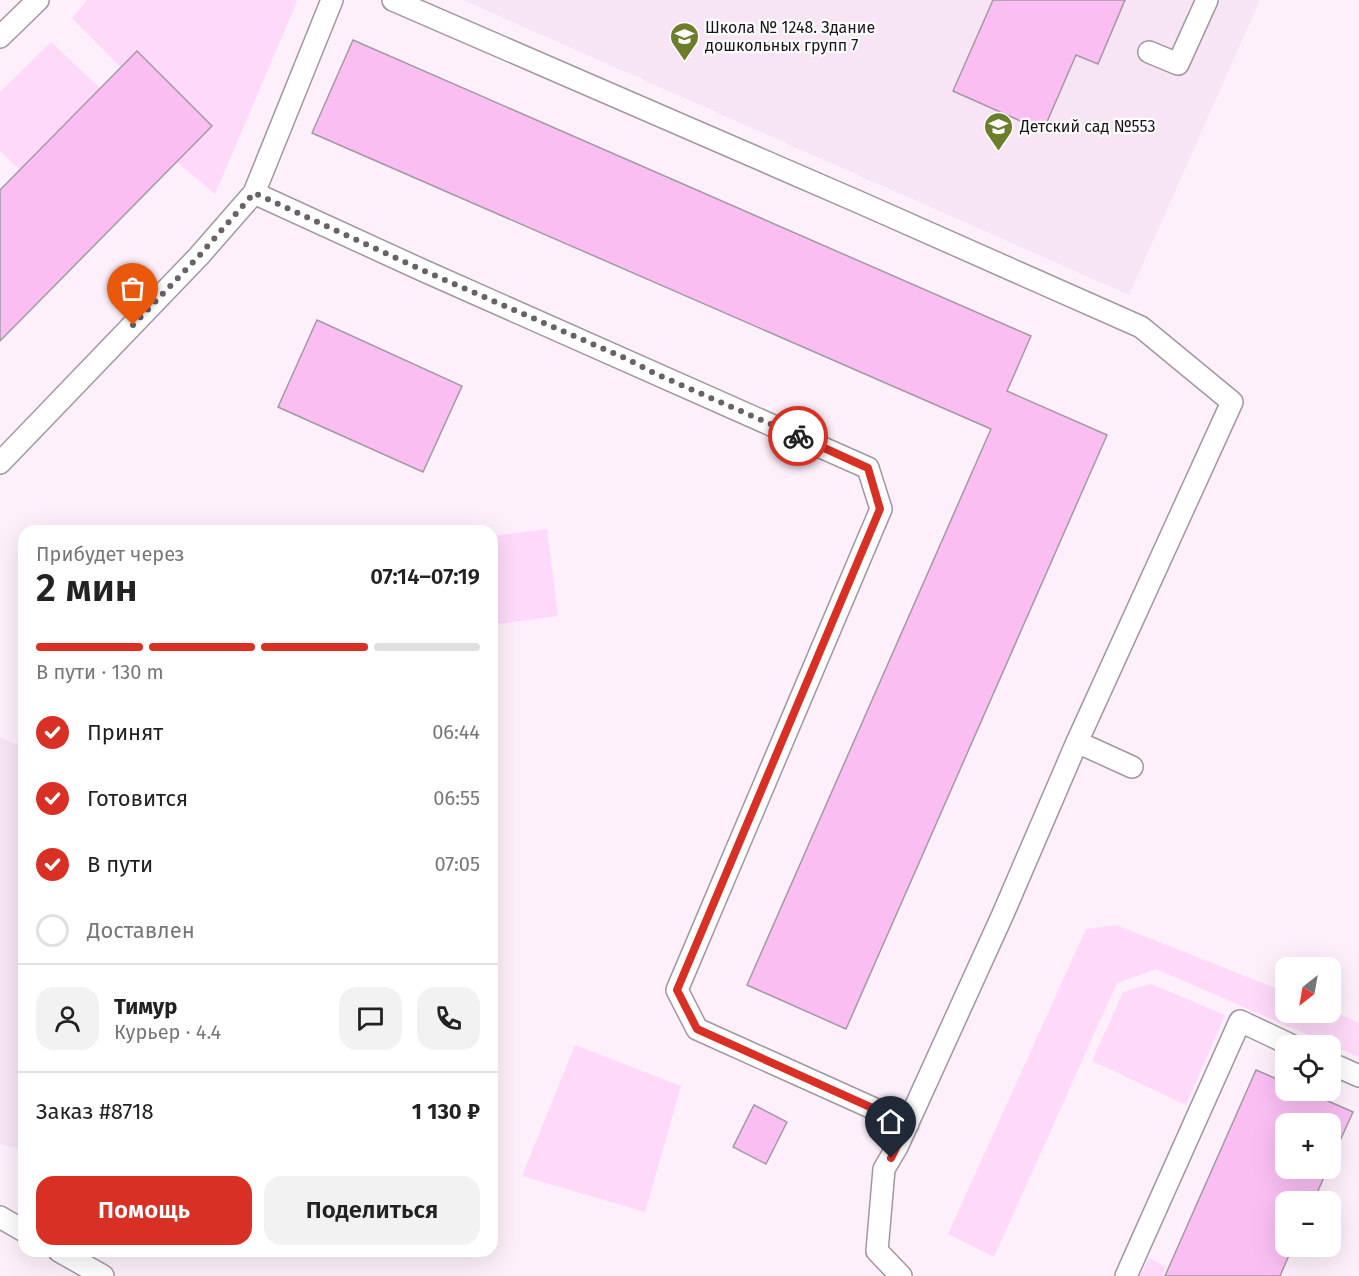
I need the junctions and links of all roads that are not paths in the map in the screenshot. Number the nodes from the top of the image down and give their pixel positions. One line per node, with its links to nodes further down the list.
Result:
1 (38, 0): 5 (lane)
2 (332, 0): 7 (lane)
3 (393, 0): 9 (lane)
4 (1207, 0): 6 (lane)
5 (0, 37)
6 (1149, 52)
7 (254, 193): 8 (lane); 14 (lane)
8 (0, 463)
9 (1077, 742): 10 (lane); 14 (lane)
10 (1132, 767)
11 (1275, 1038): 20 (lane)
12 (1341, 1068): 13 (lane)
13 (1359, 1076)
14 (908, 1124): 19 (lane)
15 (0, 1217): 16 (lane)
16 (18, 1228)
17 (70, 1257): 18 (lane)
18 (103, 1276)
19 (901, 1276)
20 (1126, 1276)

